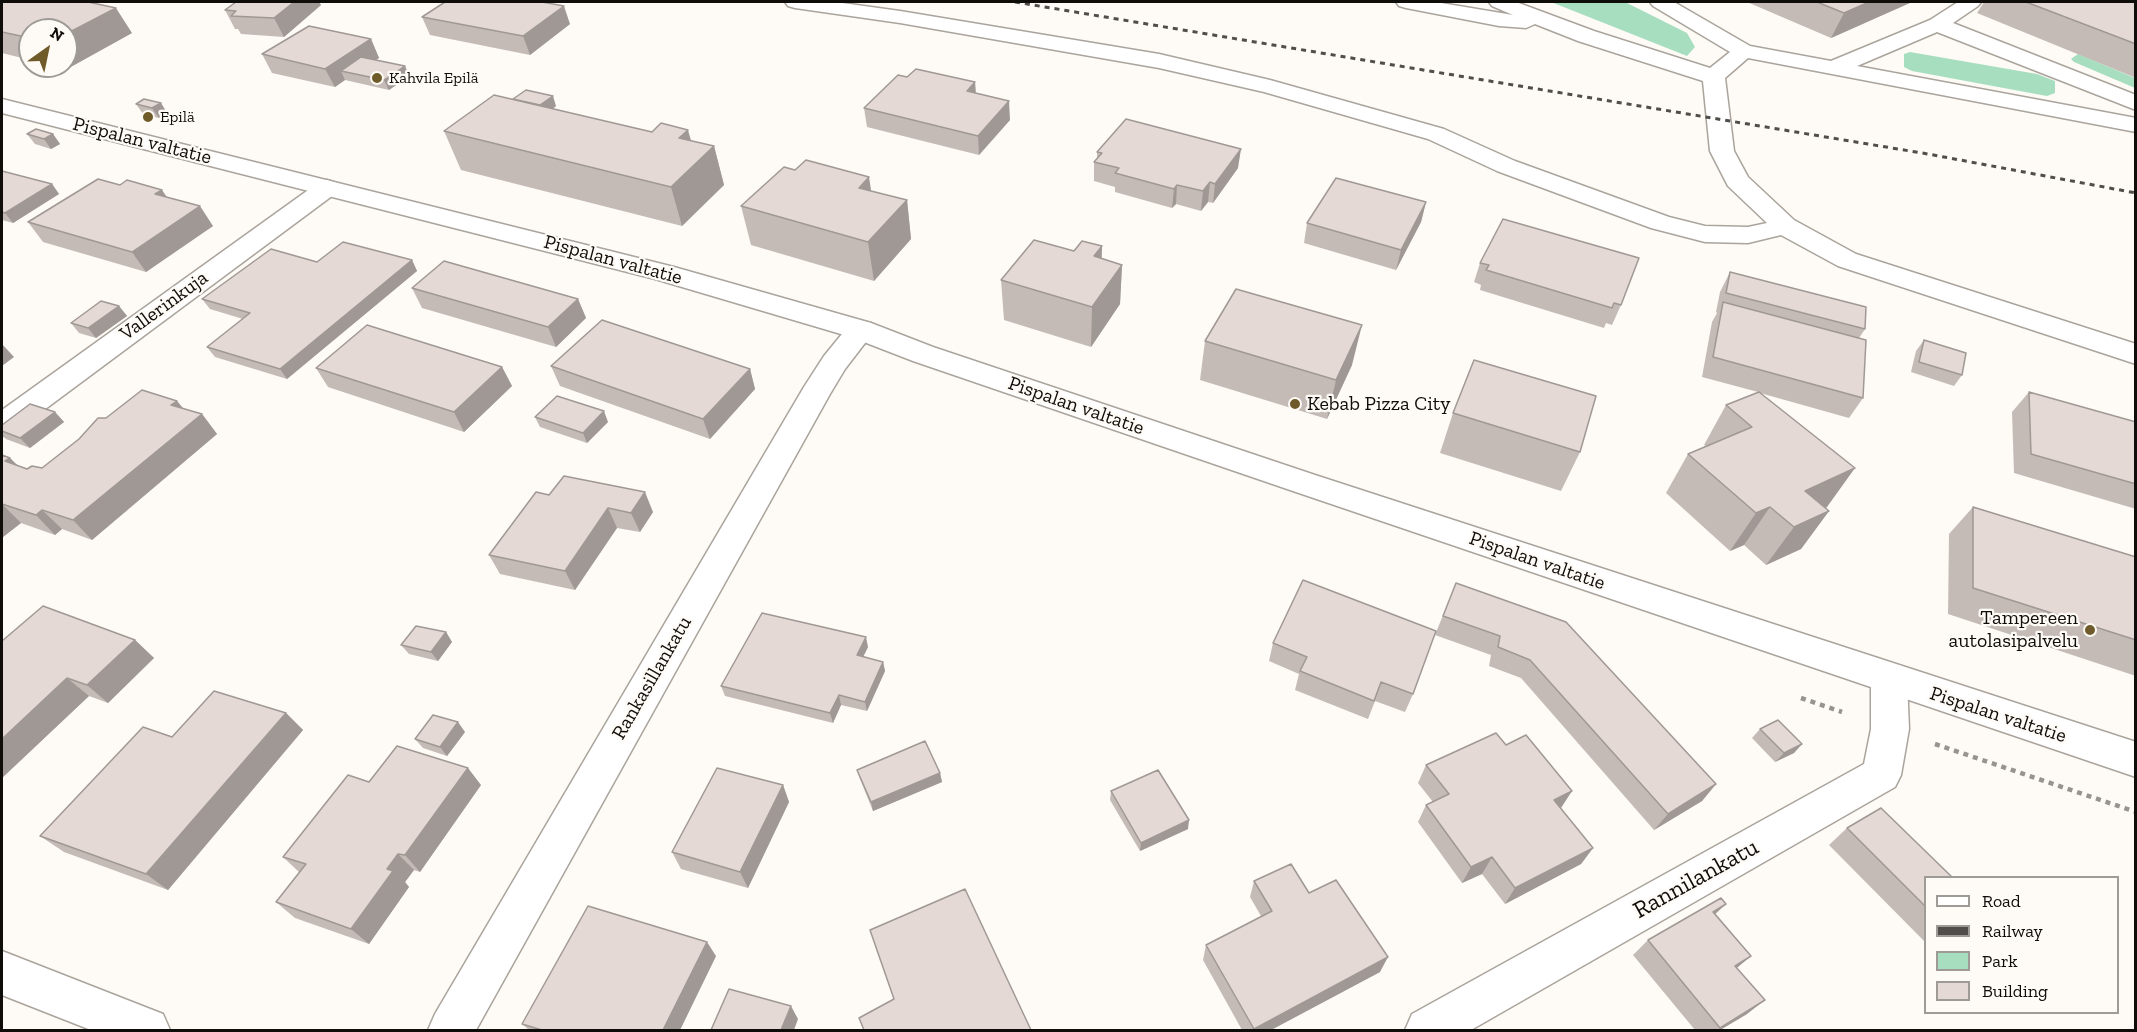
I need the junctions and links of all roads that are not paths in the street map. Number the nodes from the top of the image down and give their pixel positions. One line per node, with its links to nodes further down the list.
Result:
1 (795, 2): 15 (main road)
2 (1406, 2): 7 (main road)
3 (1499, 2): 7 (main road)
4 (1660, 2): 8 (main road)
5 (1971, 2): 6 (main road)
6 (1937, 24): 9 (main road); 11 (main road)
7 (1557, 26): 10 (main road)
8 (1744, 51): 9 (main road); 10 (main road)
9 (1833, 68): 13 (main road)
10 (1714, 77): 15 (main road)
11 (2136, 103)
12 (2, 105): 14 (main road, Pispalan valtatie)
13 (2136, 125)
14 (327, 188): 16 (main road, Pispalan valtatie); 18 (main road, Vallerinkuja)
15 (1785, 226): 17 (main road)
16 (861, 330): 19 (main road, Pispalan valtatie); 23 (main road, Rankasillankatu)
17 (2136, 354)
18 (2, 425)
19 (1889, 680): 20 (main road, Pispalan valtatie); 24 (main road, Rannilankatu)
20 (2136, 760)
21 (2, 974): 22 (main road)
22 (147, 1030)
23 (451, 1030)
24 (1428, 1030)

